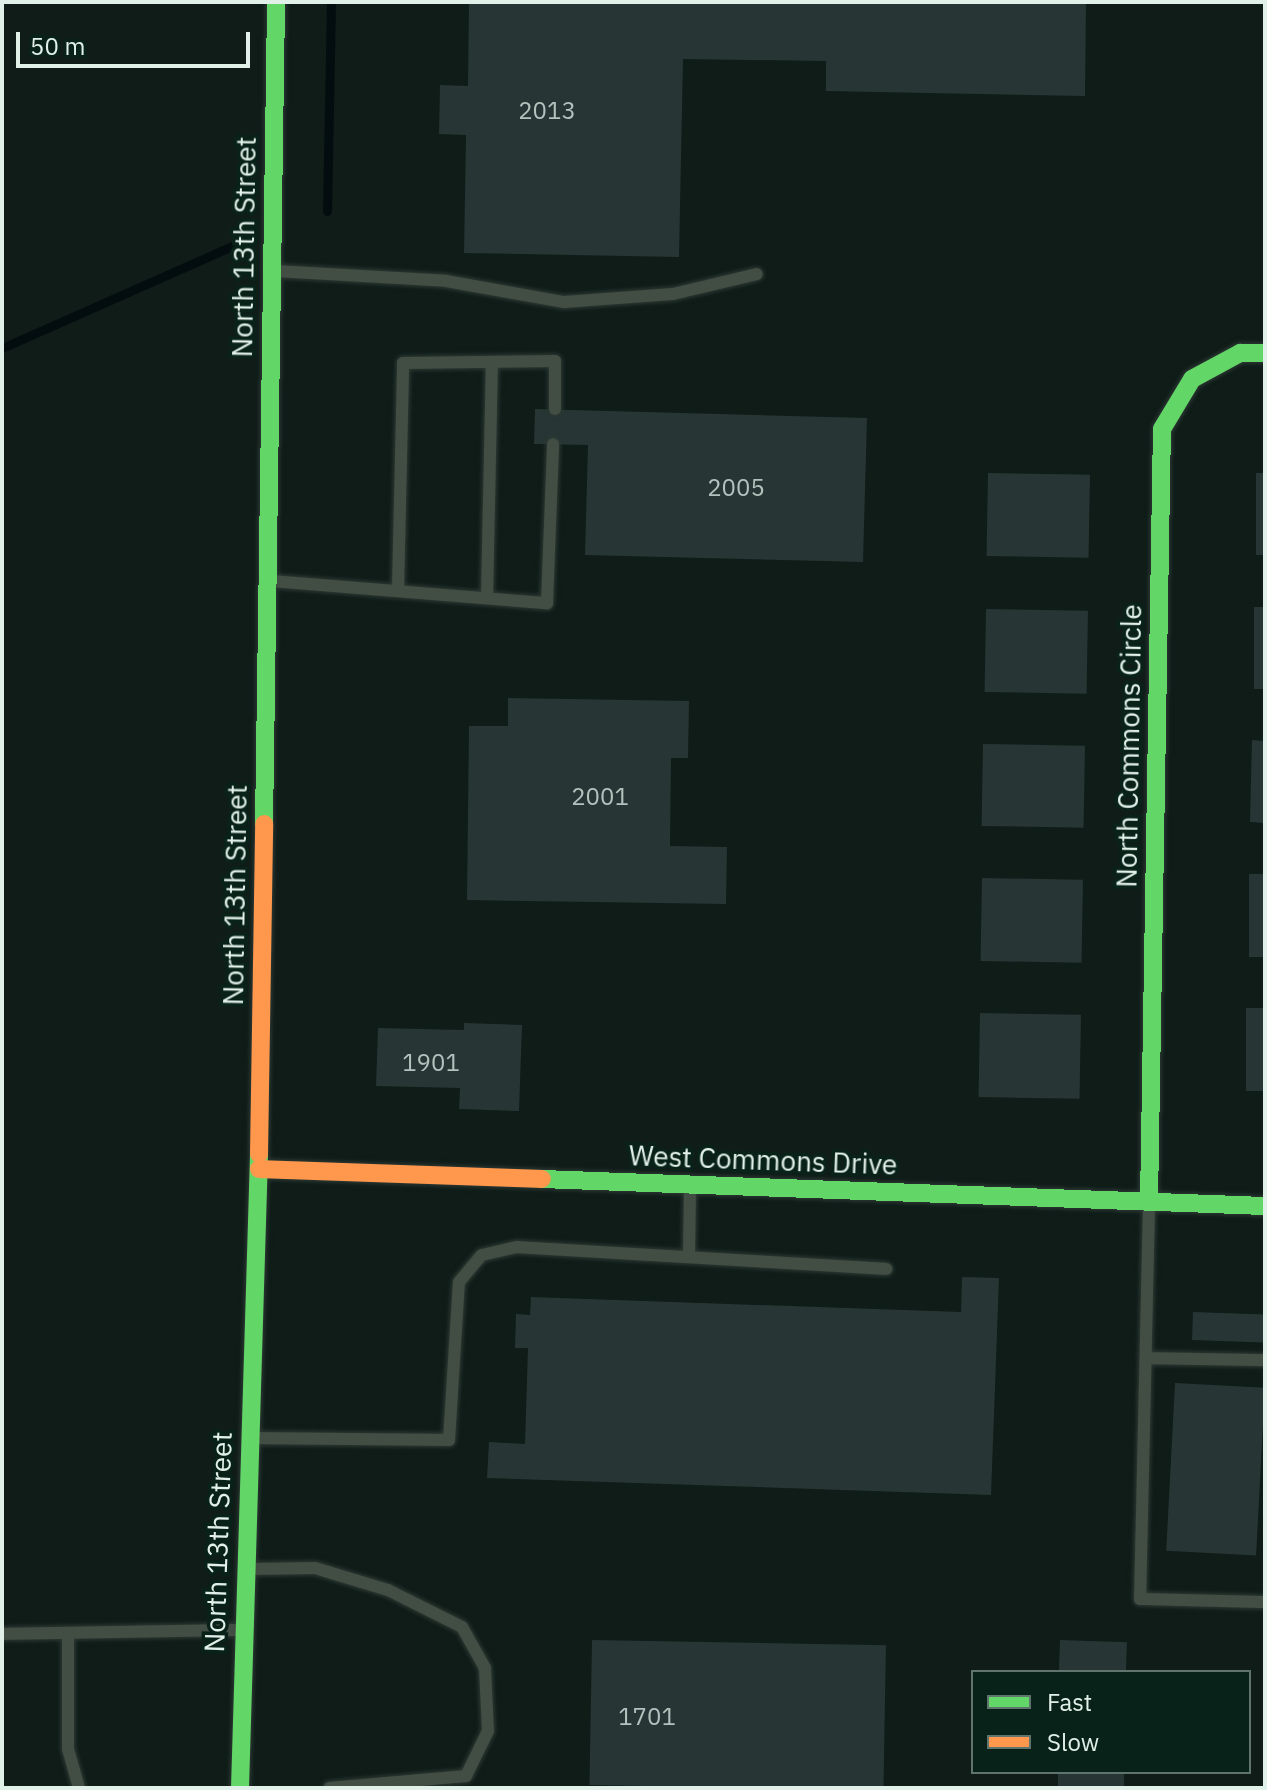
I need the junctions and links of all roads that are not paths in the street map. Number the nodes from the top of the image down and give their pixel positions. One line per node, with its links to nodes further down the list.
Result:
1 (276, 2): 2 (street, North 13th Street)
2 (272, 270): 3 (lane); 8 (street, North 13th Street)
3 (757, 274)
4 (1265, 353): 13 (street, North Commons Circle)
5 (492, 362): 6 (lane); 9 (lane); 10 (lane)
6 (555, 409)
7 (553, 444): 10 (lane)
8 (267, 581): 9 (lane); 11 (street, North 13th Street)
9 (398, 590): 10 (lane)
10 (487, 597)
11 (259, 1169): 12 (street, West Commons Drive); 19 (street, North 13th Street)
12 (690, 1186): 13 (street, West Commons Drive); 15 (lane)
13 (1149, 1202): 14 (street, West Commons Drive); 17 (lane)
14 (1265, 1206)
15 (689, 1257): 16 (lane); 19 (lane)
16 (886, 1269)
17 (1146, 1358): 18 (lane); 21 (lane)
18 (1265, 1360)
19 (249, 1438): 20 (street, North 13th Street)
20 (245, 1569): 22 (street, North 13th Street); 27 (lane)
21 (1265, 1602)
22 (243, 1630): 24 (lane); 26 (street, North 13th Street)
23 (2, 1634): 24 (lane)
24 (68, 1634): 25 (lane)
25 (79, 1788)
26 (240, 1788)
27 (330, 1788)

